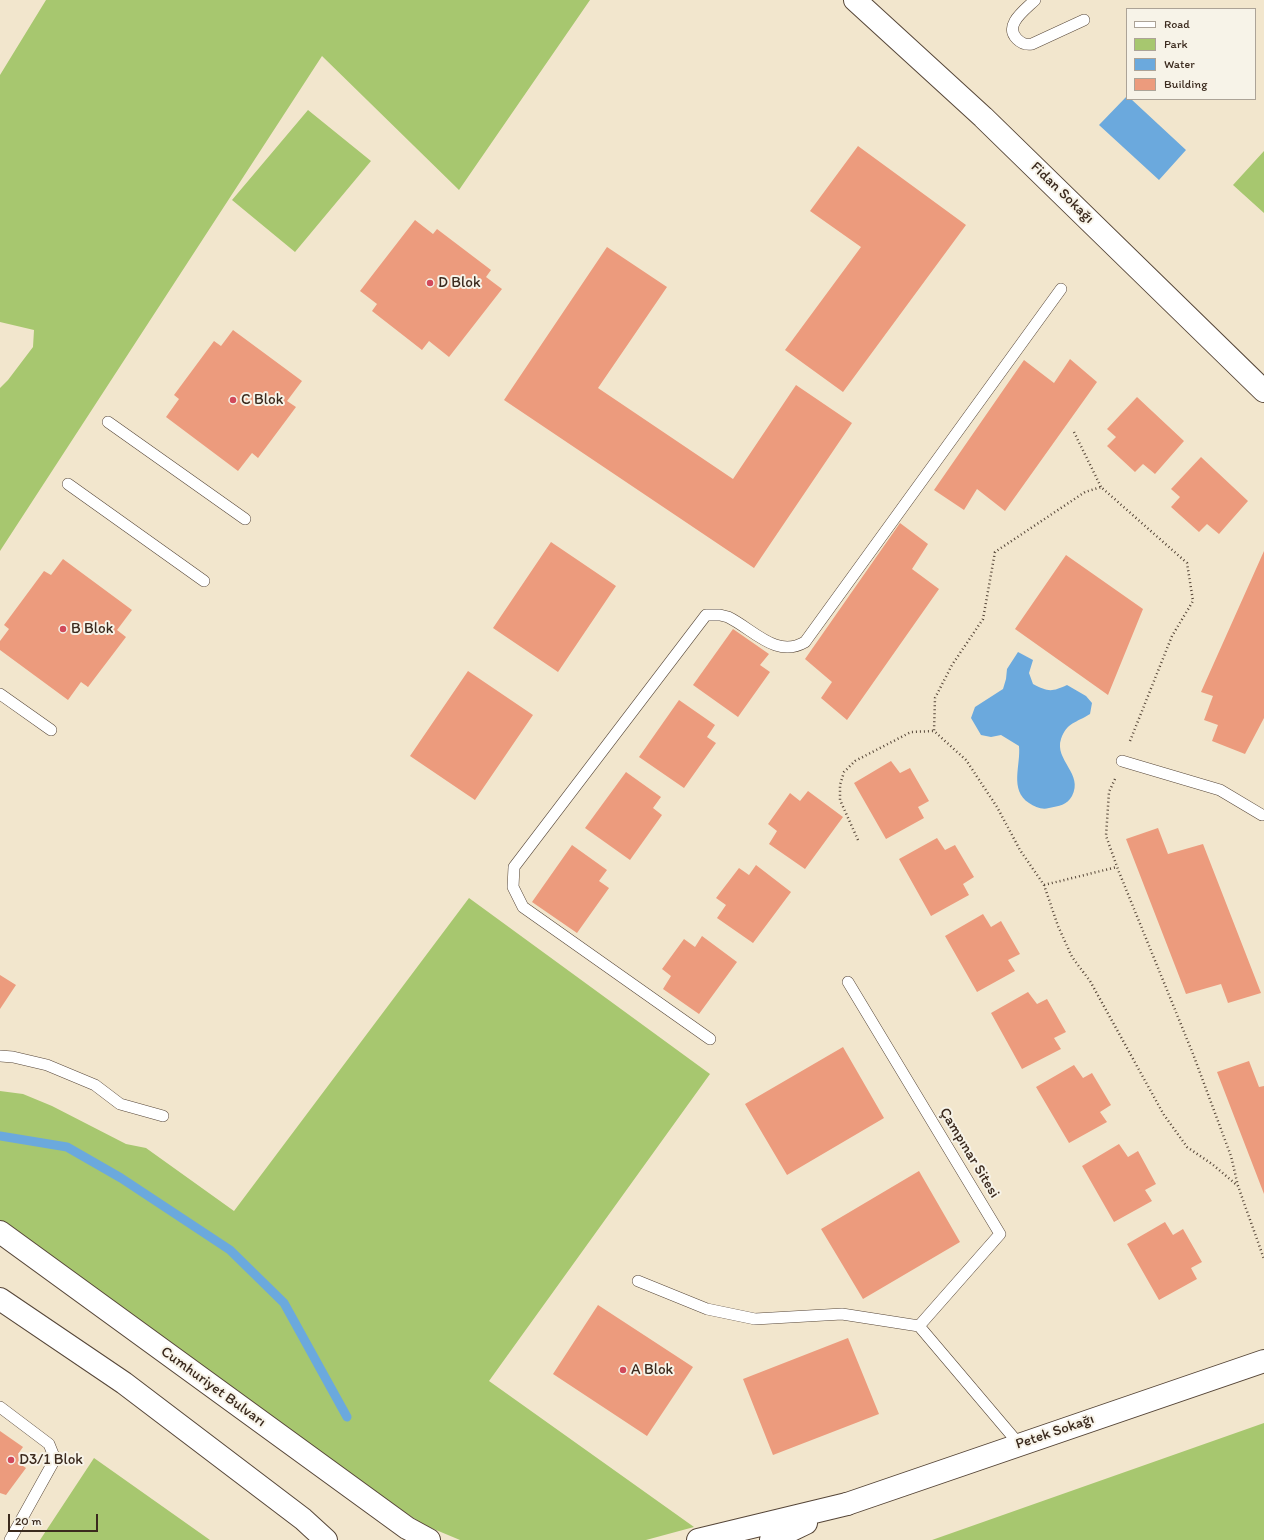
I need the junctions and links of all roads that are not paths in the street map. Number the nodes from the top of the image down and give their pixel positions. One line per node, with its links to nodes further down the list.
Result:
1 (855, 0): 5 (street, Fidan Sokağı)
2 (1035, 0): 3 (lane)
3 (1084, 20)
4 (1061, 289): 15 (lane)
5 (1264, 391)
6 (108, 422): 8 (lane)
7 (68, 484): 9 (lane)
8 (245, 519)
9 (204, 581)
10 (0, 694): 11 (lane)
11 (51, 730)
12 (1122, 761): 13 (lane)
13 (1262, 815)
14 (848, 982): 21 (lane, Çampınar Sitesi)
15 (710, 1039)
16 (0, 1056): 17 (lane)
17 (163, 1116)
18 (0, 1232): 30 (street, Cumhuriyet Bulvarı)
19 (638, 1281): 21 (lane)
20 (0, 1299): 29 (street)
21 (919, 1326): 24 (lane)
22 (1264, 1361): 24 (street, Petek Sokağı)
23 (0, 1407): 28 (lane)
24 (1019, 1444): 25 (street, Petek Sokağı)
25 (847, 1504): 31 (street); 32 (street)
26 (0, 1536): 27 (lane)
27 (6, 1540)
28 (10, 1540)
29 (326, 1540)
30 (429, 1540)
31 (698, 1540)
32 (771, 1540)

